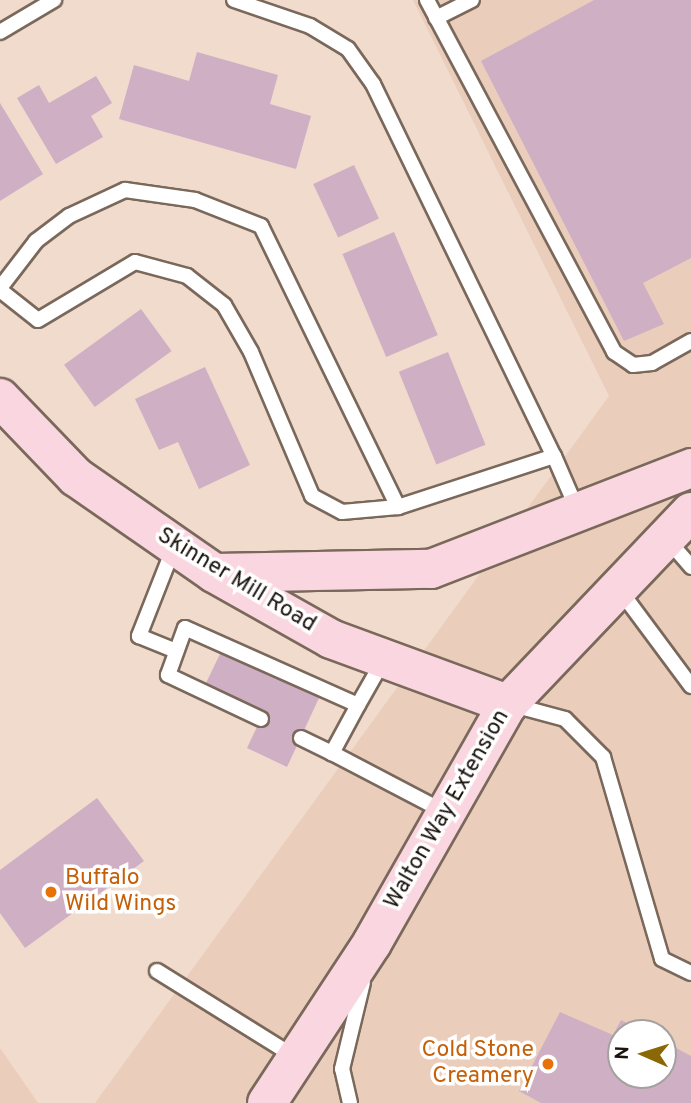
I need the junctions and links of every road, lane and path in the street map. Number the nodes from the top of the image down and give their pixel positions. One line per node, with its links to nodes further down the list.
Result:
1 (54, 0): 6 (lane)
2 (234, 0): 10 (lane)
3 (427, 0): 5 (lane)
4 (472, 0): 5 (lane)
5 (436, 18): 8 (lane)
6 (0, 32)
7 (0, 289): 12 (lane); 12 (lane)
8 (691, 341)
9 (0, 398): 15 (main road, Skinner Mill Road)
10 (554, 456): 12 (lane); 13 (lane)
11 (691, 468): 13 (main road)
12 (398, 507)
13 (577, 509): 17 (main road)
14 (679, 525): 16 (lane); 18 (main road, Walton Way Extension)
15 (174, 545): 17 (main road, Skinner Mill Road); 19 (lane)
16 (691, 567)
17 (214, 573): 20 (main road, Skinner Mill Road)
18 (618, 588): 21 (lane); 22 (main road, Walton Way Extension)
19 (176, 651): 23 (lane); 24 (lane)
20 (384, 659): 22 (main road, Skinner Mill Road); 23 (lane)
21 (691, 686)
22 (508, 704): 27 (main road, Walton Way Extension); 30 (lane)
23 (358, 705): 26 (lane)
24 (261, 719)
25 (301, 738): 26 (lane)
26 (332, 753): 27 (lane)
27 (448, 813): 28 (main road, Walton Way Extension)
28 (372, 943): 31 (main road, Walton Way Extension); 33 (lane)
29 (156, 971): 31 (lane)
30 (691, 973)
31 (296, 1058): 32 (main road, Walton Way Extension)
32 (267, 1103)
33 (350, 1103)

